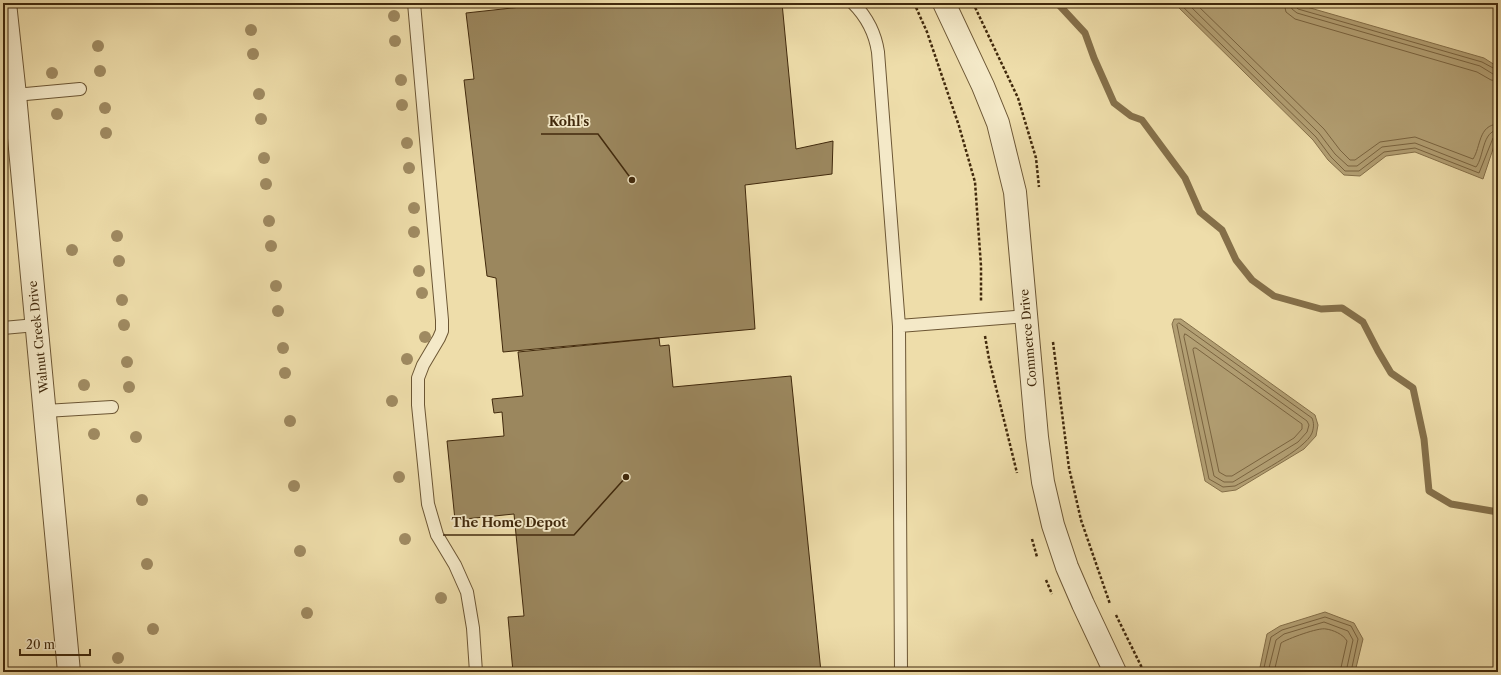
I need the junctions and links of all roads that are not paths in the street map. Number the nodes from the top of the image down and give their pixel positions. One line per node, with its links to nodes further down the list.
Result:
1 (5, 3): 6 (street, Walnut Creek Drive)
2 (414, 3): 14 (lane)
3 (853, 3): 9 (lane)
4 (944, 3): 7 (street, Commerce Drive)
5 (80, 89): 6 (lane)
6 (16, 95): 8 (street, Walnut Creek Drive)
7 (1027, 316): 9 (lane); 16 (street, Commerce Drive)
8 (36, 325): 10 (lane); 12 (street, Walnut Creek Drive)
9 (899, 326): 15 (lane)
10 (3, 328)
11 (112, 407): 12 (lane)
12 (45, 411): 13 (street, Walnut Creek Drive)
13 (69, 672)
14 (476, 672)
15 (901, 672)
16 (1115, 672)

